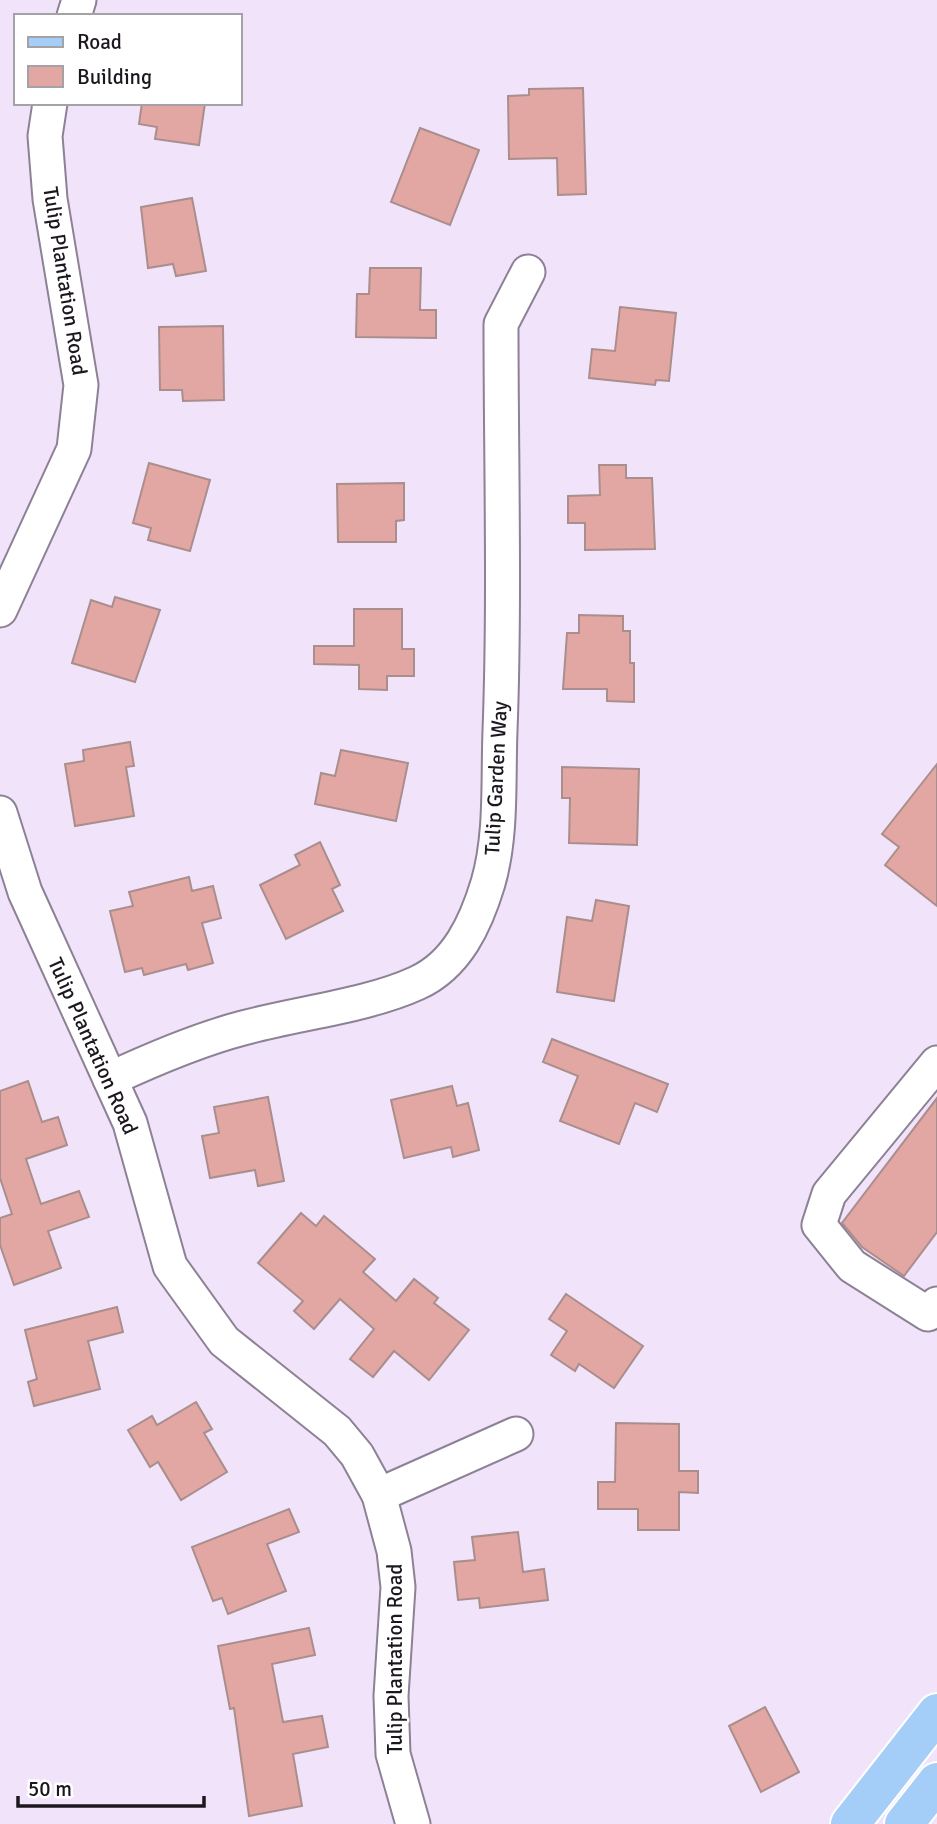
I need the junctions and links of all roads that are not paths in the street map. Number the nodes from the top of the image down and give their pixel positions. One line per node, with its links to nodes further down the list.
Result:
1 (50, 105): 3 (street, Tulip Plantation Road)
2 (528, 272): 6 (street, Tulip Garden Way)
3 (0, 610)
4 (0, 813): 6 (street, Tulip Plantation Road)
5 (937, 1063): 7 (street)
6 (110, 1079): 9 (street, Tulip Plantation Road)
7 (937, 1304)
8 (516, 1434): 9 (street)
9 (379, 1495): 12 (street, Tulip Plantation Road)
10 (937, 1713): 13 (main road)
11 (937, 1782): 14 (main road)
12 (413, 1824)
13 (850, 1824)
14 (904, 1824)

